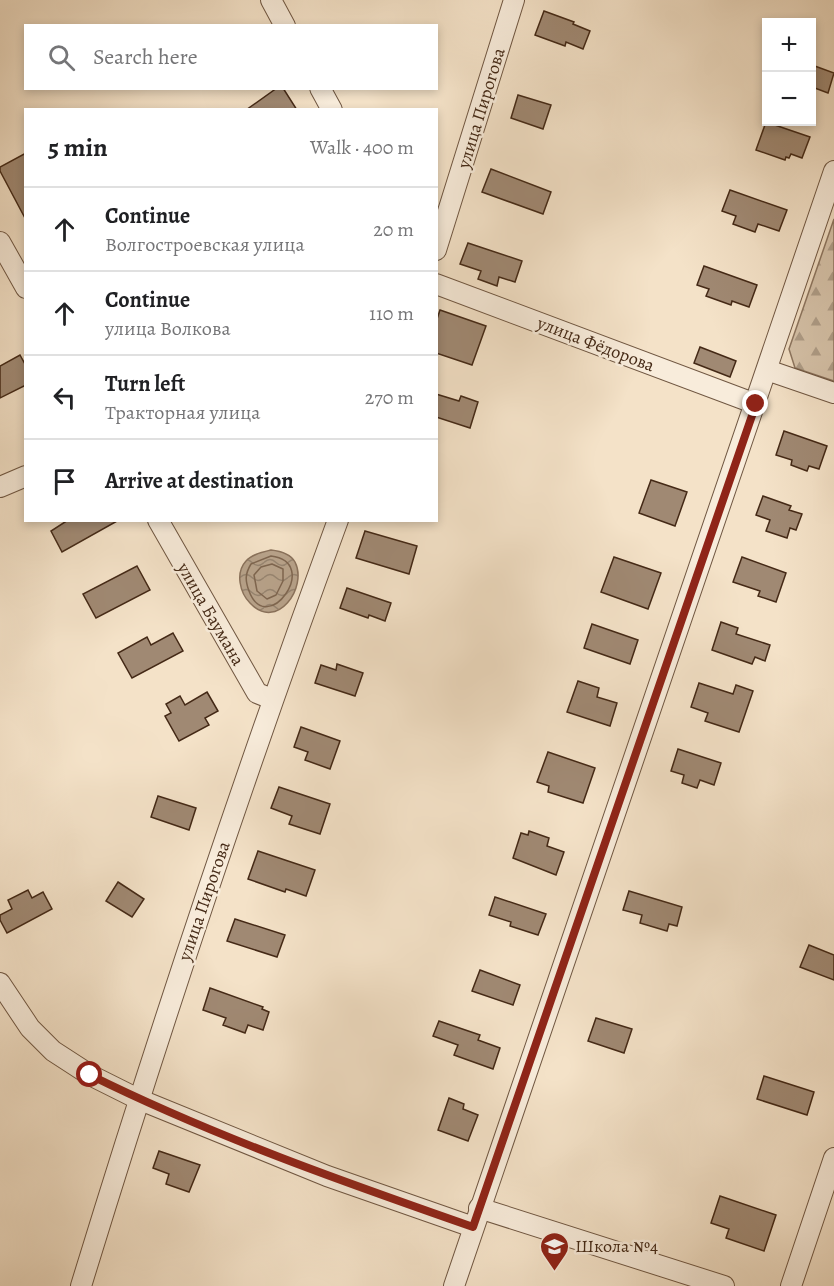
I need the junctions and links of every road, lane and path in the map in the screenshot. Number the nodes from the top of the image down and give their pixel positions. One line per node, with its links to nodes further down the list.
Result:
1 (271, 0): 3 (street)
2 (514, 0): 8 (street, улица Пирогова)
3 (284, 24)
4 (321, 90): 5 (street)
5 (331, 108)
6 (834, 171): 11 (street)
7 (0, 242): 9 (street)
8 (438, 244)
9 (24, 284)
10 (438, 285): 13 (street, улица Фёдорова)
11 (767, 370): 12 (street); 13 (street)
12 (834, 393)
13 (756, 404): 22 (street)
14 (24, 477): 15 (street)
15 (0, 487)
16 (159, 522): 18 (street, улица Баумана)
17 (337, 522): 18 (street, улица Пирогова)
18 (272, 699): 20 (street, улица Пирогова)
19 (0, 983): 20 (street)
20 (138, 1099): 23 (street); 24 (street, улица Пирогова)
21 (834, 1158): 27 (street)
22 (479, 1208): 23 (street); 26 (street)
23 (473, 1227): 25 (street)
24 (81, 1286)
25 (454, 1286)
26 (724, 1286)
27 (791, 1286)

